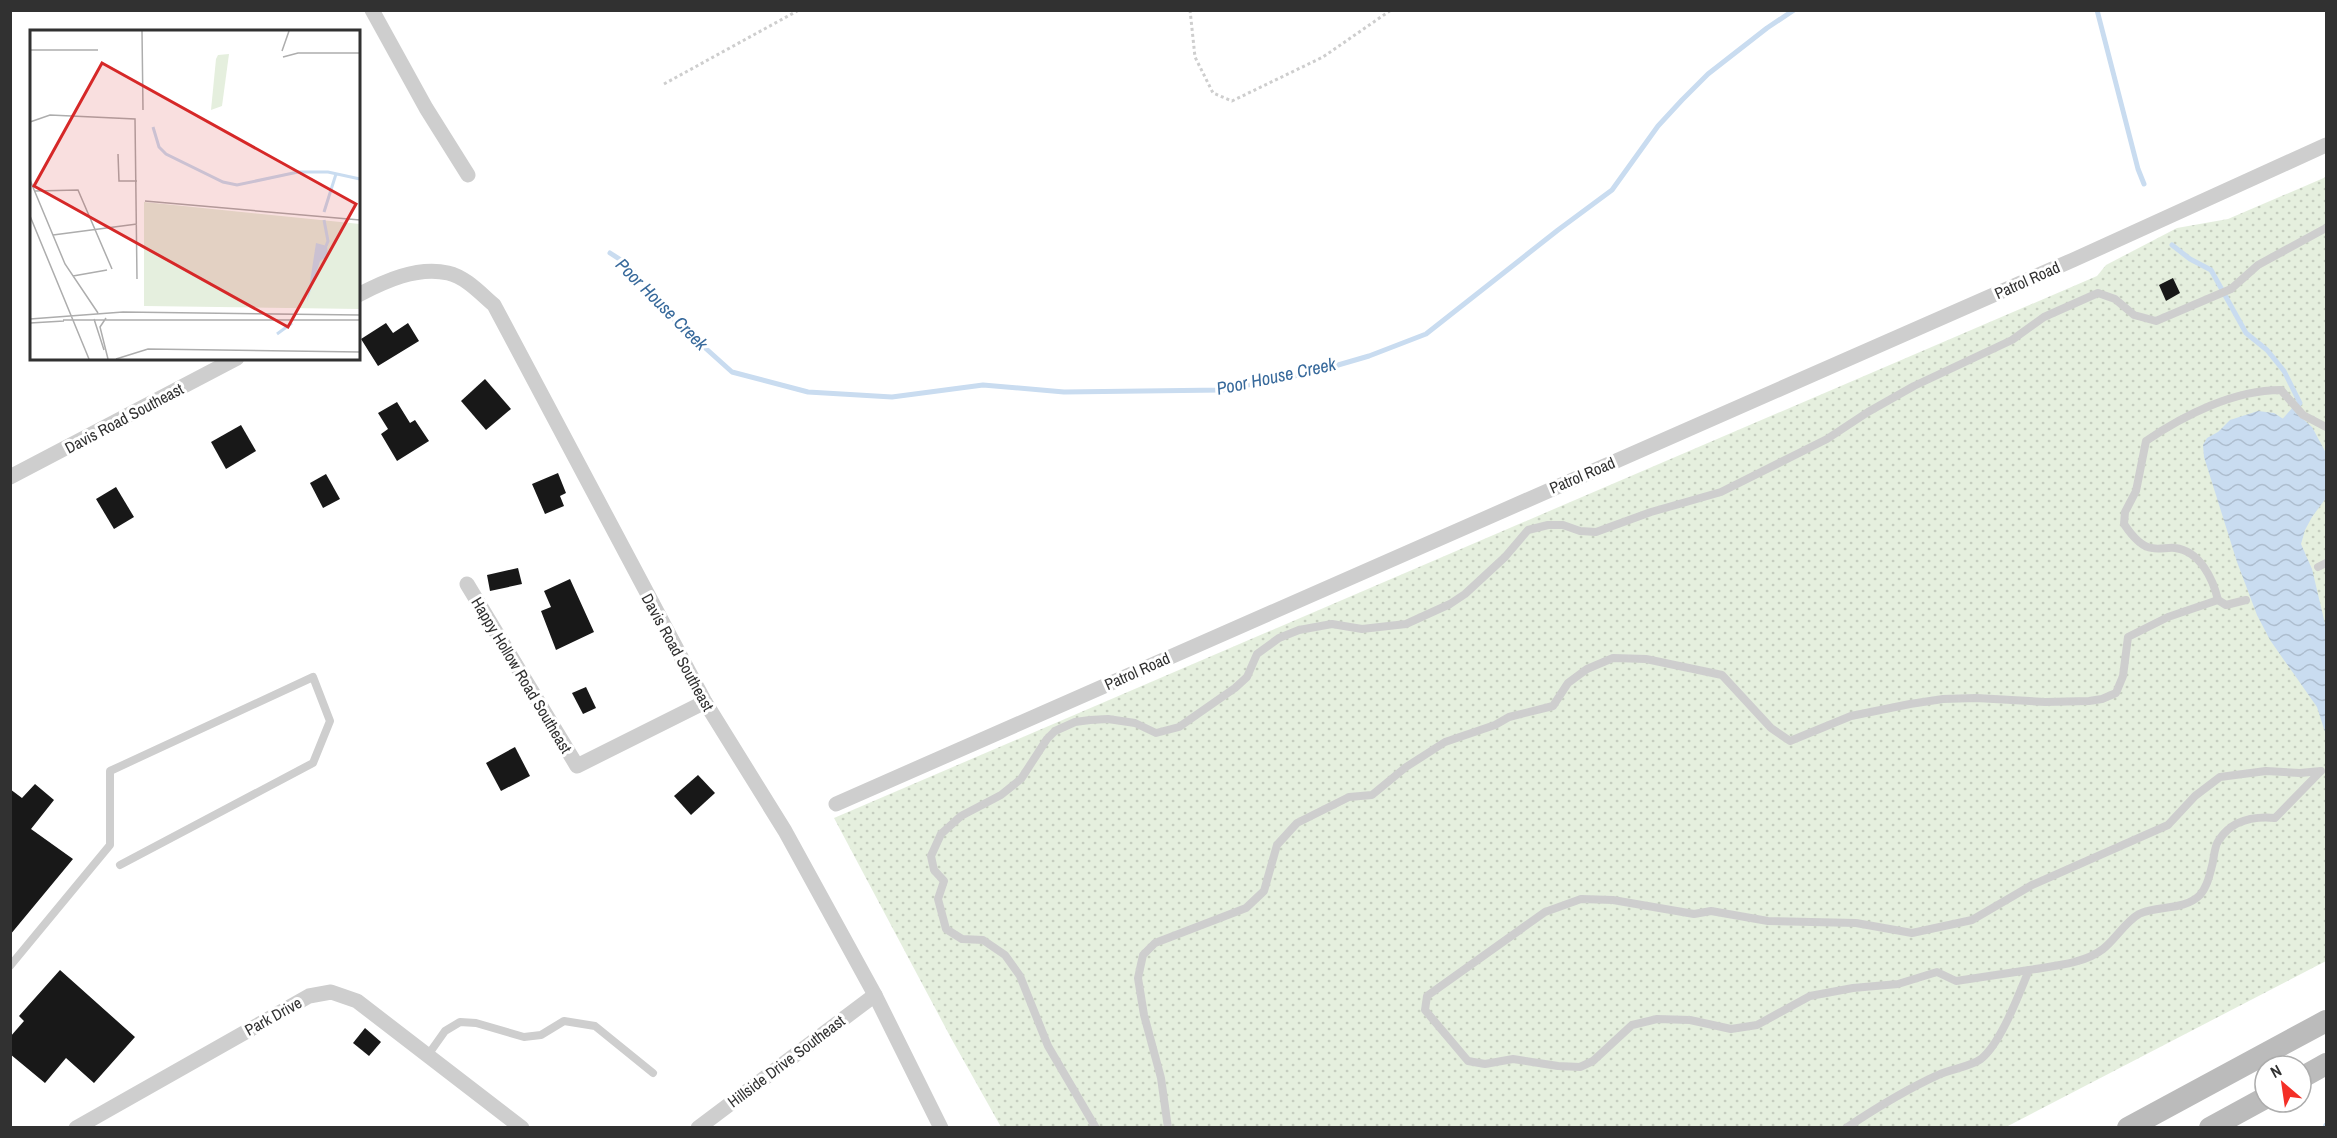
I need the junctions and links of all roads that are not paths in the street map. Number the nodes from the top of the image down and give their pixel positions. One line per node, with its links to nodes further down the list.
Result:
1 (372, 10): 3 (street)
2 (2326, 146): 15 (street, Patrol Road)
3 (468, 175)
4 (2326, 228): 28 (lane)
5 (360, 294): 14 (street, Davis Road Southeast)
6 (233, 360): 8 (street, Davis Road Southeast)
7 (2326, 427): 12 (lane)
8 (10, 477)
9 (2326, 563): 10 (lane)
10 (2318, 567)
11 (467, 584): 14 (street, Happy Hollow Road Southeast)
12 (2218, 600): 13 (lane); 29 (lane)
13 (2246, 600)
14 (705, 702): 19 (street, Davis Road Southeast)
15 (837, 804)
16 (120, 865): 17 (lane)
17 (10, 966)
18 (2029, 970): 18 (lane); 30 (lane)
19 (874, 995): 26 (street, Hillside Drive Southeast); 27 (street, Davis Road Southeast)
20 (2326, 1021): 31 (main road)
21 (428, 1055): 22 (lane); 24 (street, Park Drive); 25 (street, Park Drive)
22 (653, 1073)
23 (2253, 1105): 32 (main road)
24 (76, 1128)
25 (522, 1128)
26 (698, 1128)
27 (941, 1128)
28 (1096, 1128)
29 (1168, 1128)
30 (1846, 1128)
31 (2128, 1128)
32 (2210, 1128)

